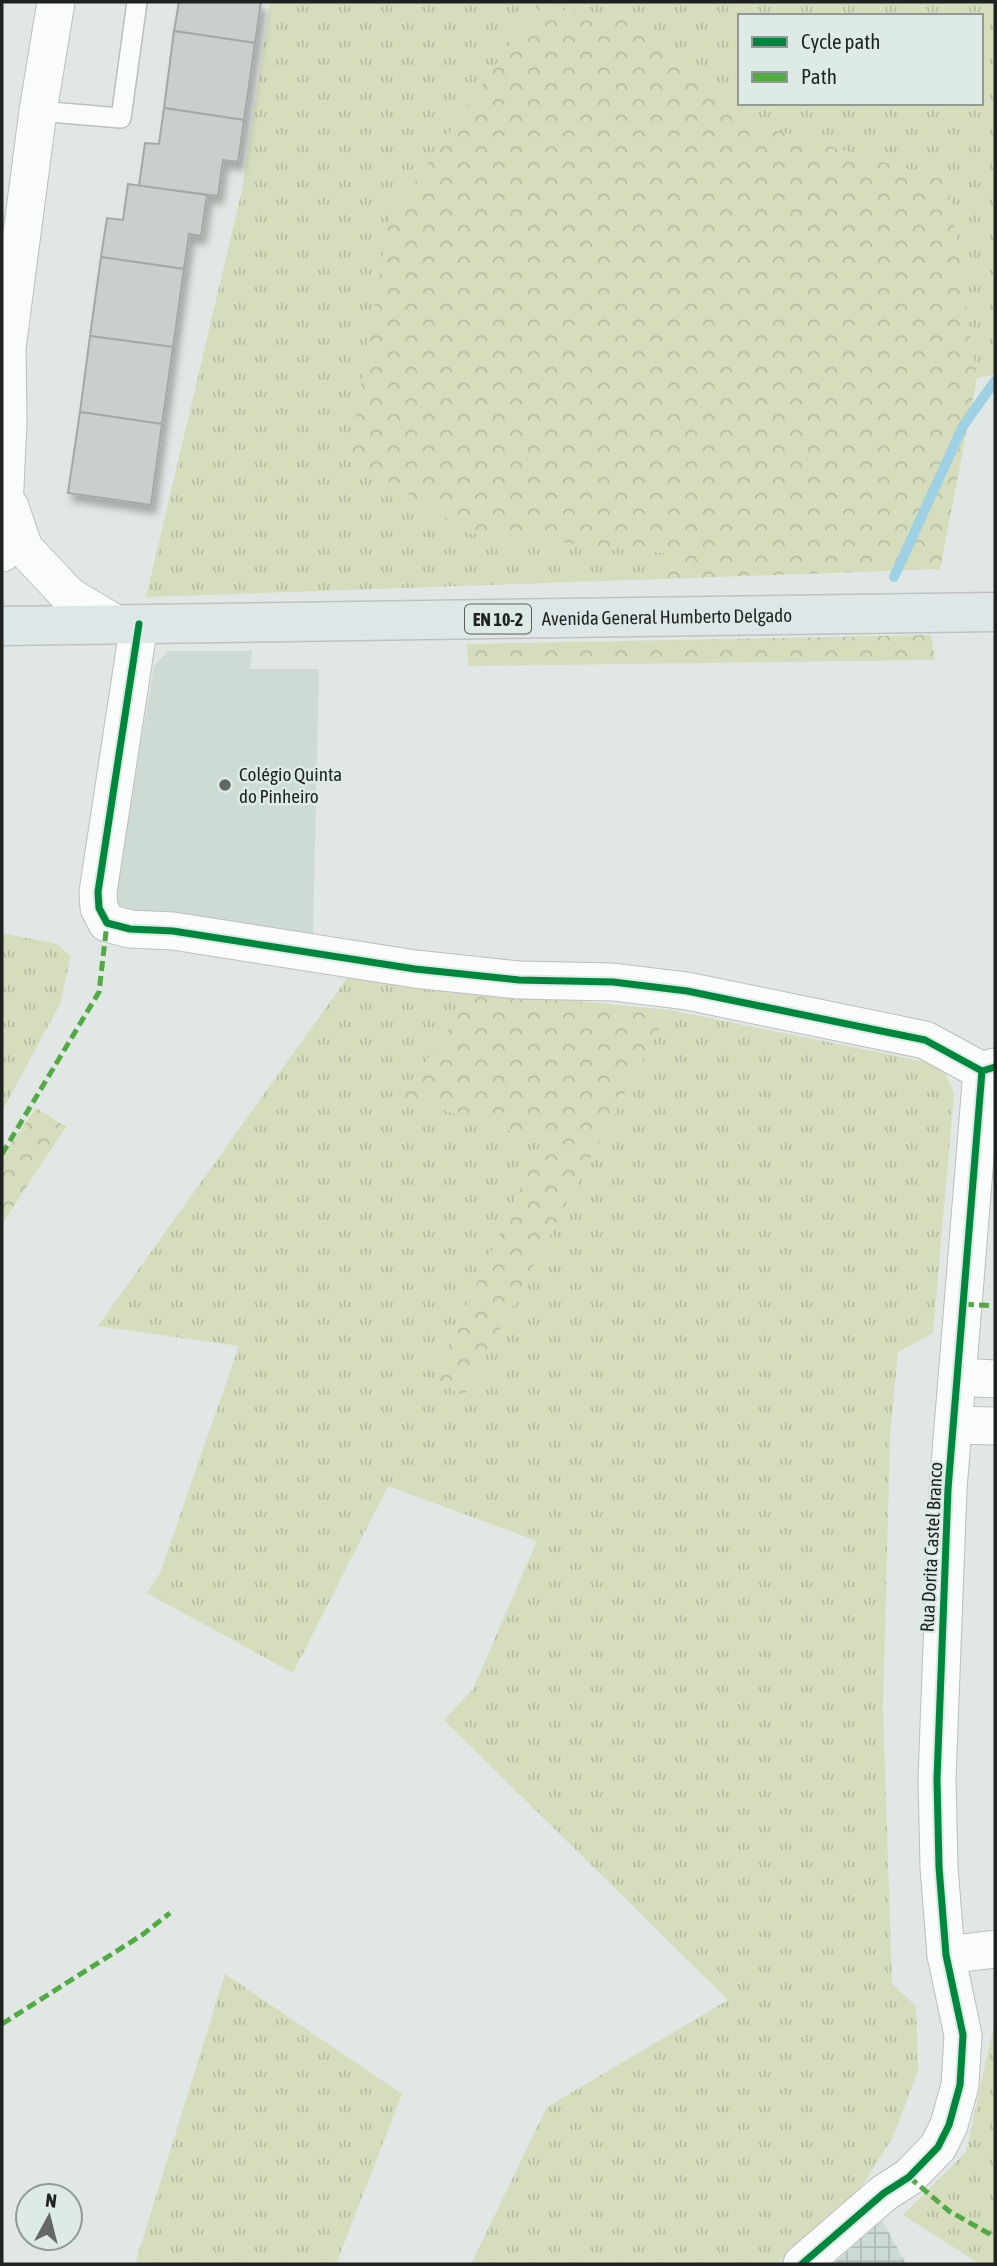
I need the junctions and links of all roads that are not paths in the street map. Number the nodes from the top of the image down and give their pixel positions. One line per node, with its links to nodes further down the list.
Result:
1 (56, 2): 3 (street)
2 (137, 2): 3 (lane)
3 (38, 110): 4 (street)
4 (9, 272): 5 (street)
5 (4, 355): 6 (street)
6 (5, 493): 7 (street); 9 (street)
7 (2, 553)
8 (995, 612): 9 (main road, Avenida General Humberto Delgado / EN 10-2)
9 (127, 624): 10 (main road, Avenida General Humberto Delgado / EN 10-2); 11 (street)
10 (2, 626)
11 (989, 1069): 12 (street, Rua Dorita Castel Branco)
12 (958, 1377): 13 (street); 14 (street, Rua Dorita Castel Branco)
13 (995, 1379)
14 (954, 1425): 15 (street); 17 (street, Rua Dorita Castel Branco)
15 (995, 1426)
16 (995, 1949): 17 (street)
17 (946, 1955): 18 (street, Rua Dorita Castel Branco)
18 (802, 2264)

